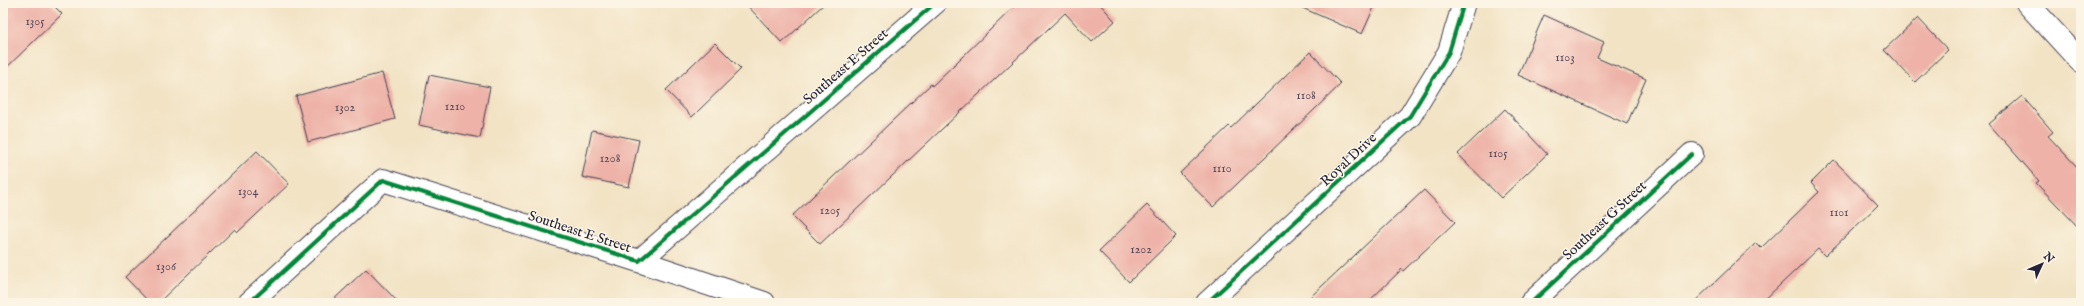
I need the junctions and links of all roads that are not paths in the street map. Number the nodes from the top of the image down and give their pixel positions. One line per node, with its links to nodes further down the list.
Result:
1 (935, 3): 6 (street, Southeast E Street)
2 (1464, 3): 9 (street, Royal Drive)
3 (2026, 3): 4 (street)
4 (2081, 62)
5 (1692, 154): 10 (street, Southeast G Street)
6 (639, 261): 7 (street, Southeast E Street); 8 (street)
7 (249, 303)
8 (764, 303)
9 (1207, 303)
10 (1531, 303)

